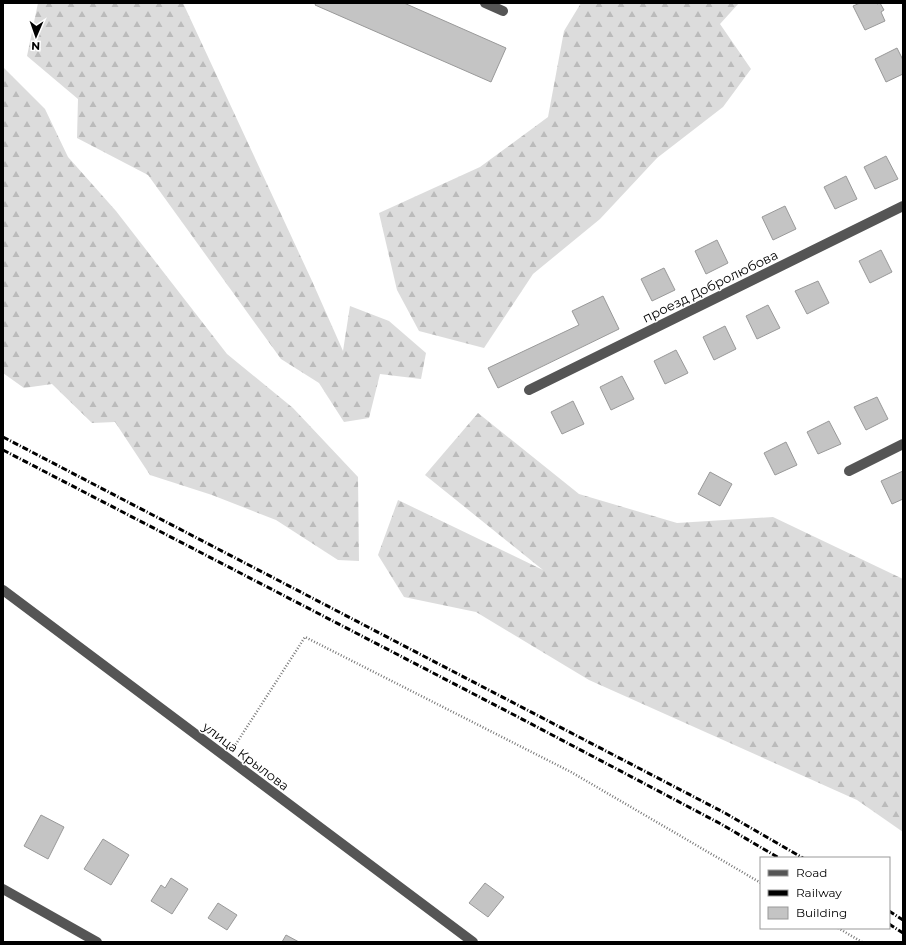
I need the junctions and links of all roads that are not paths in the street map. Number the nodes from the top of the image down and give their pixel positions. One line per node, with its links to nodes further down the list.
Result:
1 (485, 3): 2 (street)
2 (503, 11)
3 (903, 206): 4 (street, проезд Добролюбова)
4 (530, 390)
5 (903, 444): 6 (street)
6 (849, 471)
7 (3, 590): 10 (street, улица Крылова)
8 (3, 889): 9 (street)
9 (97, 942)
10 (473, 942)

